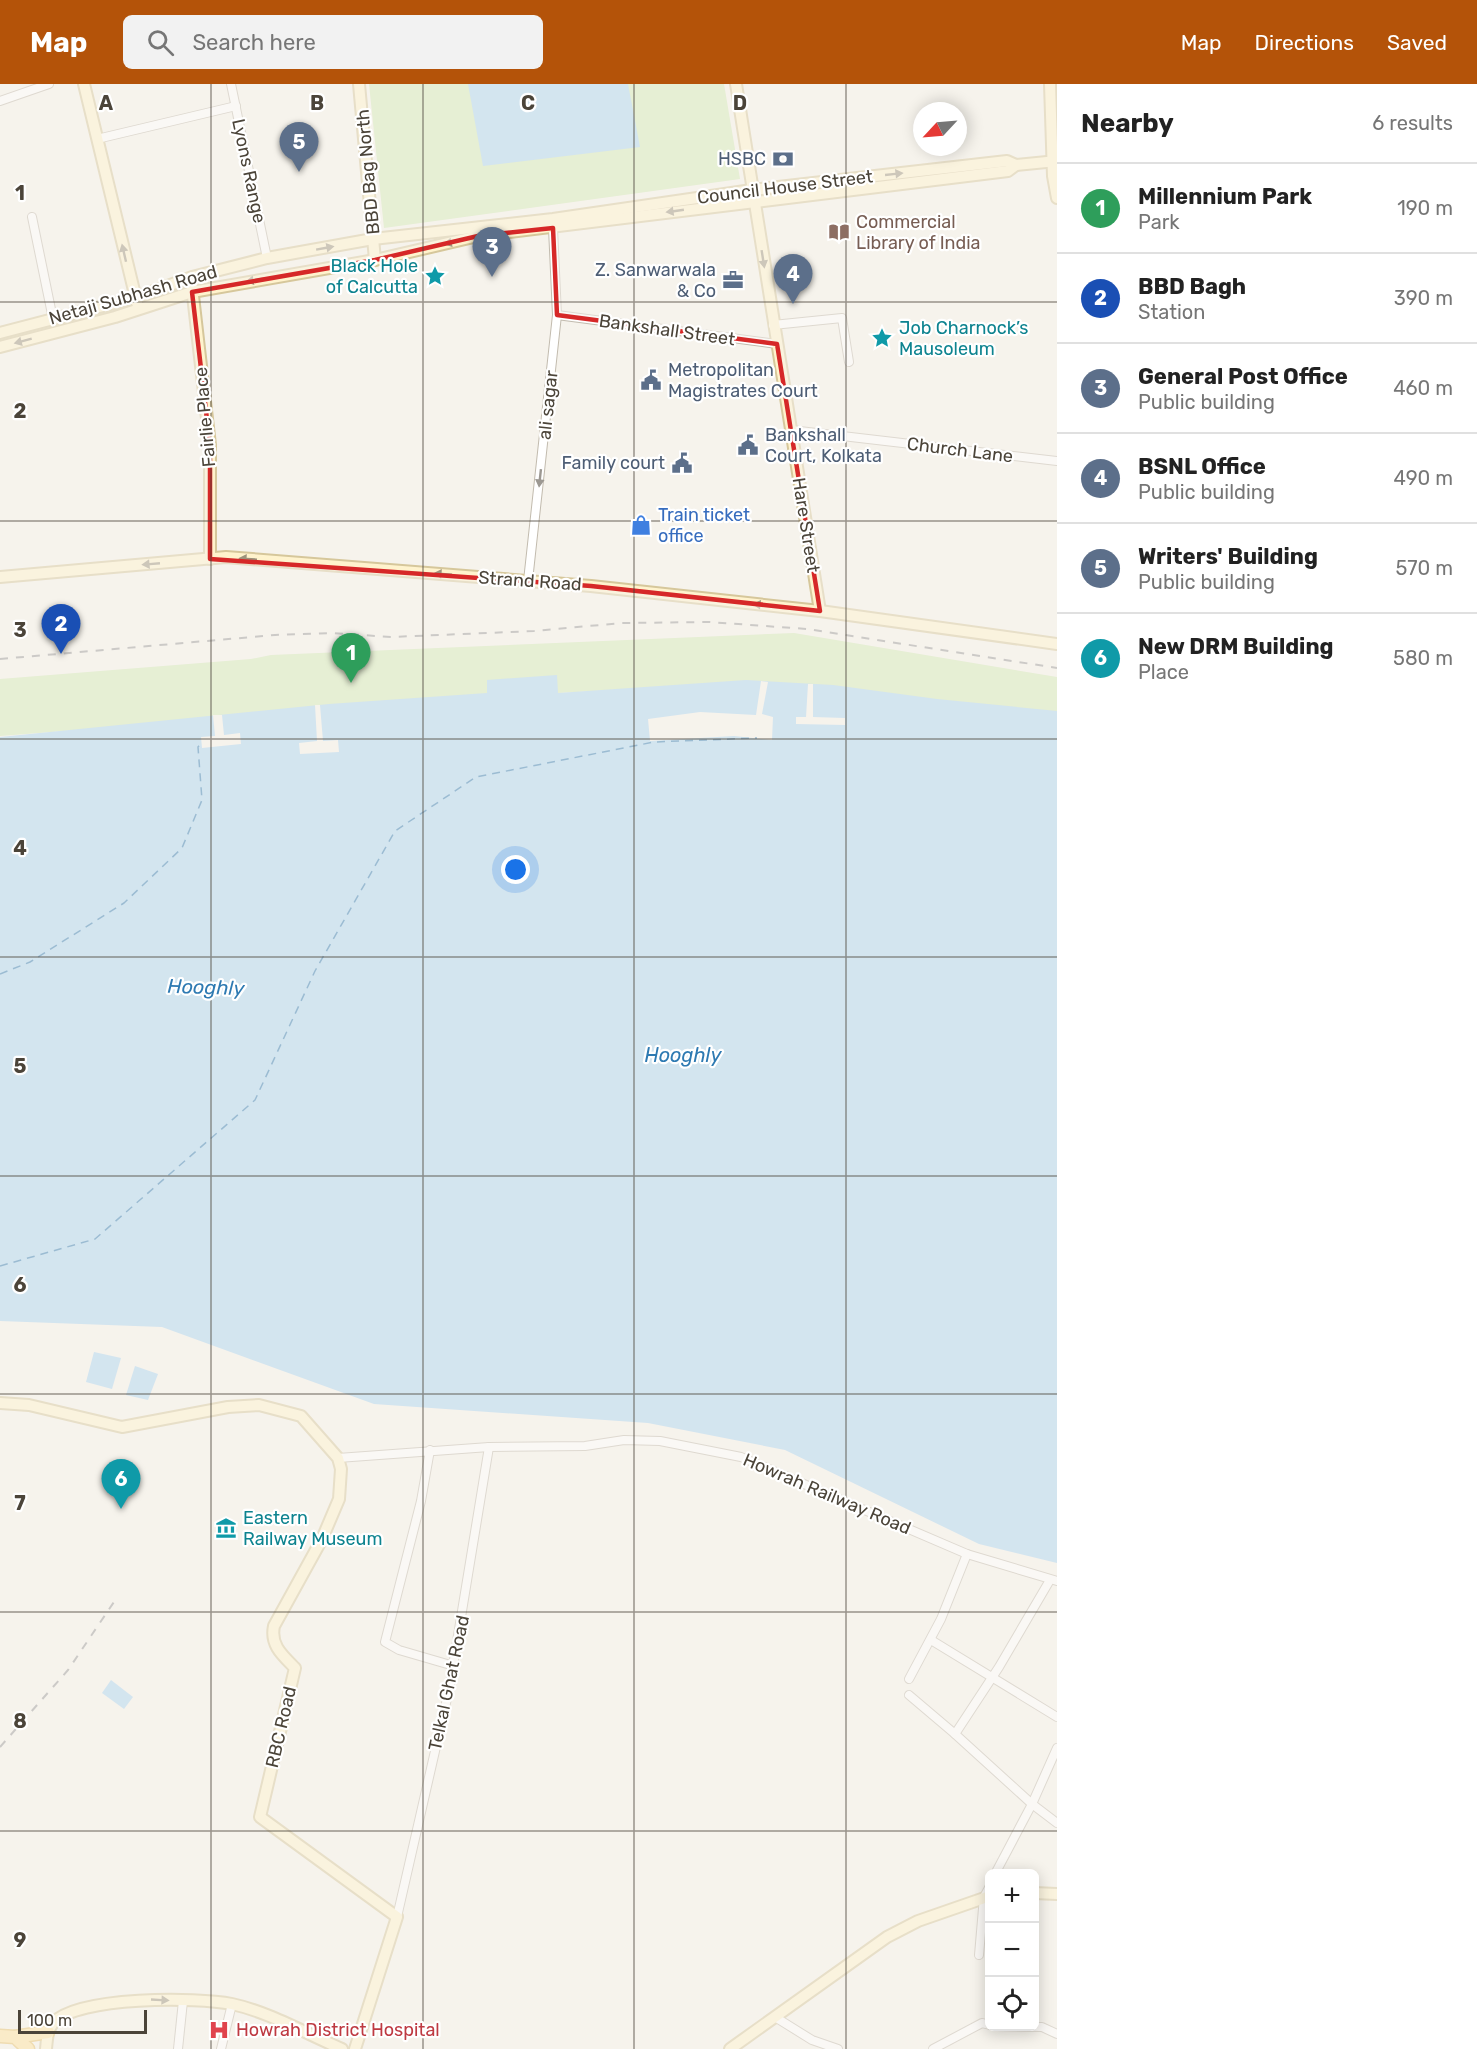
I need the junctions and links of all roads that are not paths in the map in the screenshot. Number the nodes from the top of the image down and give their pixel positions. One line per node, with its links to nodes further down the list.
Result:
1 (49, 84): 8 (street)
2 (84, 84): 12 (main road)
3 (231, 84): 11 (street, Lyons Range)
4 (359, 84): 19 (main road, BBD Bag North)
5 (736, 84): 15 (main road, Hare Street)
6 (1050, 84): 13 (main road)
7 (1056, 84): 10 (main road)
8 (35, 86): 9 (street)
9 (0, 101)
10 (1057, 103)
11 (236, 106): 12 (street); 20 (street, Lyons Range)
12 (97, 139): 24 (main road, one-way to 12)
13 (1055, 161): 14 (main road); 15 (main road, Council House Street)
14 (1057, 183): 16 (main road)
15 (753, 195): 18 (main road, Council House Street); 28 (main road, Hare Street, one-way to 28)
16 (1057, 198)
17 (32, 217): 27 (street)
18 (553, 223): 19 (main road, Netaji Subhash Road); 21 (main road, Netaji Subhash Road, one-way to 21); 26 (street, ali sagar)
19 (373, 239): 20 (main road, Netaji Subhash Road, one-way to 19); 21 (main road, BBD Bag North)
20 (267, 258): 22 (main road, Netaji Subhash Road)
21 (375, 260): 23 (main road, Netaji Subhash Road, one-way to 23)
22 (192, 277): 23 (main road, Fairlie Place); 24 (main road, Netaji Subhash Road)
23 (192, 292): 25 (main road, Netaji Subhash Road); 35 (main road, Fairlie Place)
24 (135, 298): 25 (main road); 27 (main road, Netaji Subhash Road)
25 (140, 309): 31 (main road, Netaji Subhash Road, one-way to 31)
26 (557, 315): 30 (street, Bankshall Street); 37 (street, ali sagar, one-way to 37)
27 (53, 319): 29 (main road, Netaji Subhash Road)
28 (773, 325): 30 (main road, Hare Street); 32 (street)
29 (0, 333)
30 (777, 344): 33 (main road, Hare Street)
31 (0, 347)
32 (849, 362)
33 (791, 430): 34 (street, Church Lane); 38 (main road, Hare Street)
34 (1057, 461)
35 (210, 559): 36 (main road, Strand Road, one-way to 36); 37 (main road, Strand Road, one-way to 35)
36 (0, 577)
37 (528, 581): 38 (main road, Strand Road, one-way to 37)
38 (820, 612): 39 (main road, Strand Road)
39 (1057, 644)
40 (0, 1403): 43 (main road)
41 (489, 1447): 42 (street, Howrah Railway Road); 44 (street, Howrah Railway Road); 47 (street, Telkal Ghat Road)
42 (430, 1450): 43 (street, Howrah Railway Road); 47 (street)
43 (338, 1458): 61 (main road, RBC Road)
44 (967, 1554): 45 (street, Howrah Railway Road); 46 (street)
45 (1053, 1580): 49 (street)
46 (931, 1640): 48 (street); 49 (street)
47 (454, 1666): 61 (street, Telkal Ghat Road)
48 (909, 1678)
49 (992, 1678): 51 (street); 52 (street)
50 (909, 1695): 52 (street)
51 (1057, 1717)
52 (955, 1734): 54 (street)
53 (1057, 1748): 54 (street)
54 (1032, 1804): 55 (street); 56 (street)
55 (1057, 1824)
56 (998, 1869)
57 (1039, 1893): 58 (main road)
58 (1057, 1894)
59 (985, 1897): 65 (main road)
60 (985, 1910): 62 (street)
61 (397, 1917): 78 (main road)
62 (979, 1954)
63 (183, 2001): 64 (main road); 68 (main road, one-way to 63); 75 (street)
64 (232, 2004): 76 (street); 77 (main road)
65 (775, 2017): 79 (main road); 80 (street)
66 (985, 2024): 72 (street)
67 (1039, 2027): 69 (street)
68 (48, 2032): 71 (main road); 74 (main road)
69 (1057, 2034)
70 (0, 2036): 71 (main road)
71 (15, 2037): 73 (main road)
72 (950, 2046): 81 (street)
73 (28, 2049)
74 (46, 2049)
75 (178, 2049)
76 (220, 2049)
77 (342, 2049)
78 (355, 2049)
79 (730, 2049)
80 (838, 2049)
81 (933, 2049)

